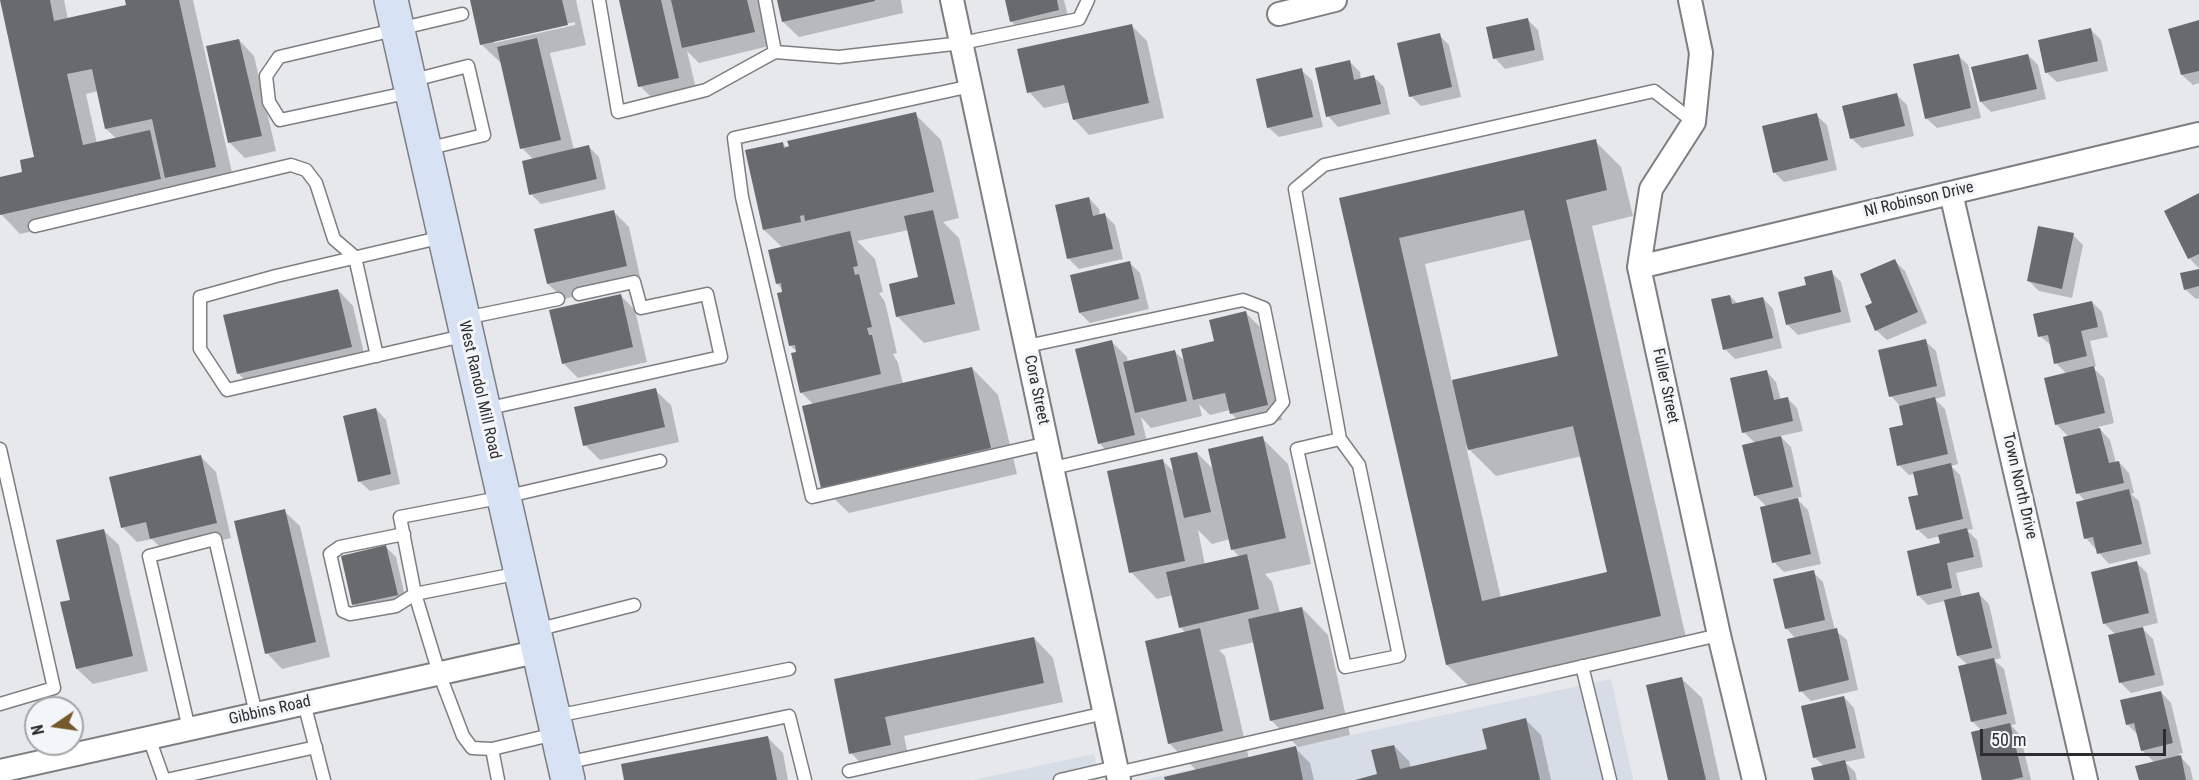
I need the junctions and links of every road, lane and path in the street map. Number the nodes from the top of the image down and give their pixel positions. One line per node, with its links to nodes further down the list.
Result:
1 (599, 0): 11 (lane)
2 (765, 0): 11 (lane)
3 (952, 0): 10 (street, Cora Street)
4 (1088, 0): 10 (lane)
5 (1335, 0): 8 (street)
6 (1690, 0): 14 (street, Fuller Street)
7 (462, 14): 9 (lane)
8 (1279, 14)
9 (394, 15): 12 (main road, West Randol Mill Road); 12 (lane)
10 (962, 43): 11 (lane); 13 (street, Cora Street)
11 (775, 52)
12 (410, 86): 16 (main road, West Randol Mill Road); 16 (lane)
13 (971, 86): 25 (street, Cora Street); 29 (lane)
14 (1694, 122): 21 (street, Fuller Street); 28 (lane)
15 (2199, 134): 17 (street, Nl Robinson Drive)
16 (425, 149): 19 (main road, West Randol Mill Road)
17 (1951, 193): 21 (street, Nl Robinson Drive); 62 (street, Town North Drive)
18 (35, 226): 20 (lane)
19 (444, 236): 20 (lane); 24 (main road, West Randol Mill Road)
20 (355, 257): 26 (lane); 26 (lane)
21 (1639, 267): 38 (street, Fuller Street)
22 (579, 294): 27 (lane)
23 (558, 299): 24 (lane)
24 (465, 327): 26 (lane); 27 (main road, West Randol Mill Road)
25 (1027, 346): 29 (street, Cora Street); 32 (lane)
26 (377, 356)
27 (483, 409): 33 (main road, West Randol Mill Road)
28 (1340, 439): 28 (lane)
29 (1048, 443): 32 (street, Cora Street)
30 (0, 449): 44 (lane)
31 (660, 461): 33 (lane)
32 (1053, 468): 45 (street, Cora Street)
33 (504, 497): 34 (lane); 35 (main road, West Randol Mill Road)
34 (404, 534): 36 (lane); 36 (lane)
35 (521, 573): 36 (lane); 39 (main road, West Randol Mill Road)
36 (415, 594): 42 (lane)
37 (634, 605): 39 (lane)
38 (1719, 635): 40 (lane); 61 (street, Fuller Street)
39 (538, 640): 42 (street, Gibbins Road); 50 (main road, West Randol Mill Road)
40 (1582, 666): 54 (lane); 60 (lane)
41 (789, 669): 50 (lane)
42 (439, 673): 43 (street, Gibbins Road); 51 (lane)
43 (304, 703): 46 (street, Gibbins Road); 49 (lane)
44 (0, 704)
45 (1105, 713): 53 (lane); 54 (street, Cora Street)
46 (256, 714): 47 (street, Gibbins Road); 47 (lane)
47 (189, 729): 48 (street, Gibbins Road)
48 (149, 738): 52 (street, Gibbins Road); 55 (lane)
49 (316, 747): 55 (lane); 56 (lane)
50 (561, 748): 51 (lane); 58 (lane)
51 (492, 749): 57 (lane)
52 (2, 769)
53 (849, 771)
54 (1117, 773): 59 (lane)
55 (165, 780)
56 (324, 780)
57 (498, 780)
58 (805, 780)
59 (1060, 780)
60 (1610, 780)
61 (1754, 780)
62 (2086, 780)

